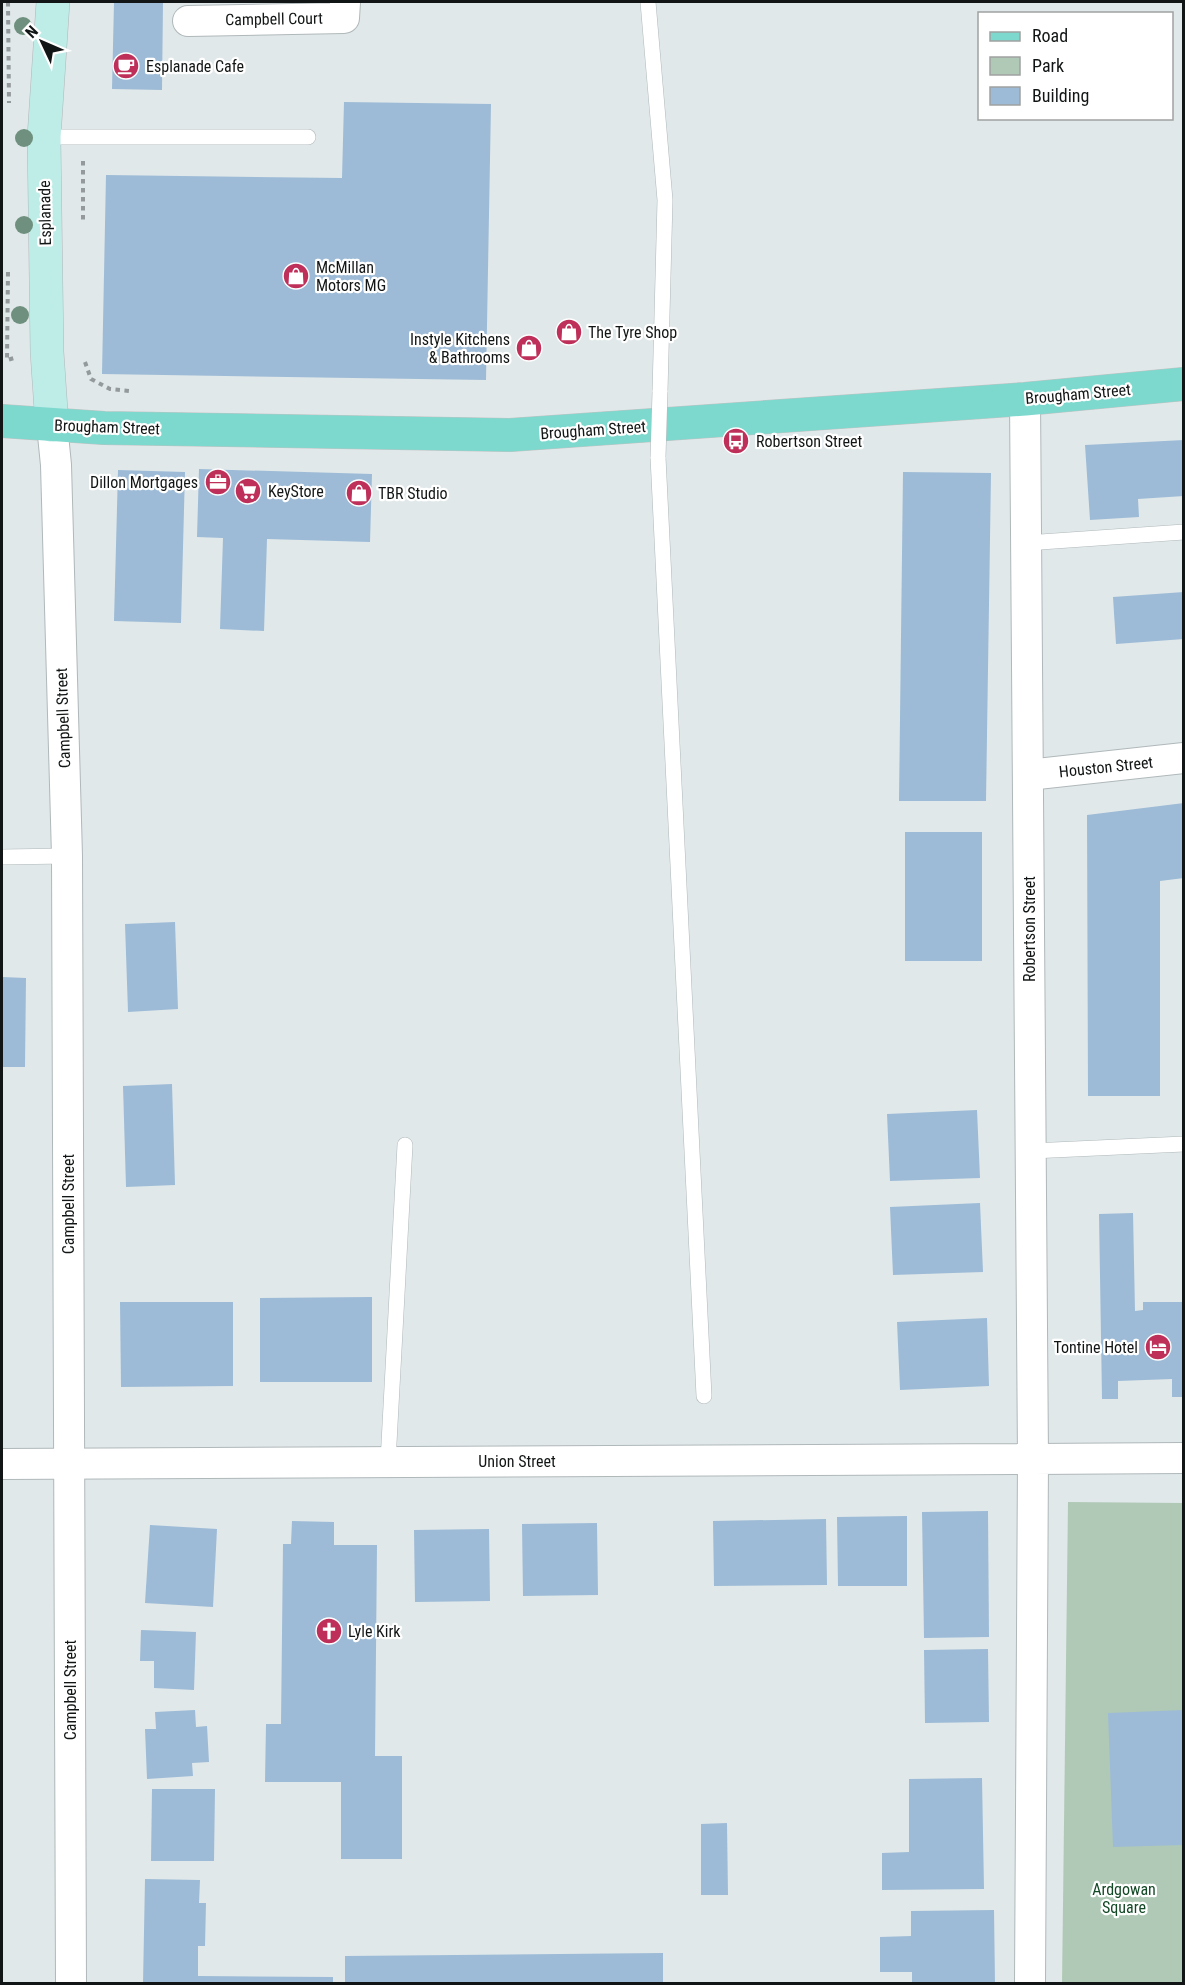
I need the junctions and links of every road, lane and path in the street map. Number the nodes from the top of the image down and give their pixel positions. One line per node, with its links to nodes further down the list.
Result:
1 (53, 2): 5 (street, Esplanade)
2 (345, 2): 4 (street, Campbell Court)
3 (648, 2): 26 (lane, bridge)
4 (188, 21)
5 (44, 137): 6 (lane); 16 (street, Esplanade)
6 (83, 137): 7 (lane); 8 (path)
7 (308, 137)
8 (83, 227)
9 (83, 357): 13 (path)
10 (7, 360): 11 (path)
11 (2, 361)
12 (1184, 384): 14 (main road, Brougham Street)
13 (136, 391)
14 (1025, 399): 16 (main road, Brougham Street); 18 (street, Robertson Street)
15 (2, 421): 16 (main road, Brougham Street)
16 (52, 425): 21 (street, Campbell Street)
17 (1184, 532): 18 (lane)
18 (1026, 543): 20 (street, Robertson Street)
19 (1184, 758): 20 (street, Houston Street)
20 (1028, 775): 25 (street, Robertson Street)
21 (67, 856): 22 (lane); 30 (street, Campbell Street)
22 (2, 857)
23 (1184, 1144): 25 (lane)
24 (405, 1145): 29 (lane)
25 (1031, 1151): 28 (street, Robertson Street)
26 (704, 1396)
27 (1184, 1458): 28 (street)
28 (1033, 1459): 29 (street, Union Street); 33 (street)
29 (388, 1462): 30 (street, Union Street)
30 (69, 1463): 31 (street, Union Street); 32 (street, Campbell Street)
31 (2, 1464)
32 (71, 1983)
33 (1030, 1983)

